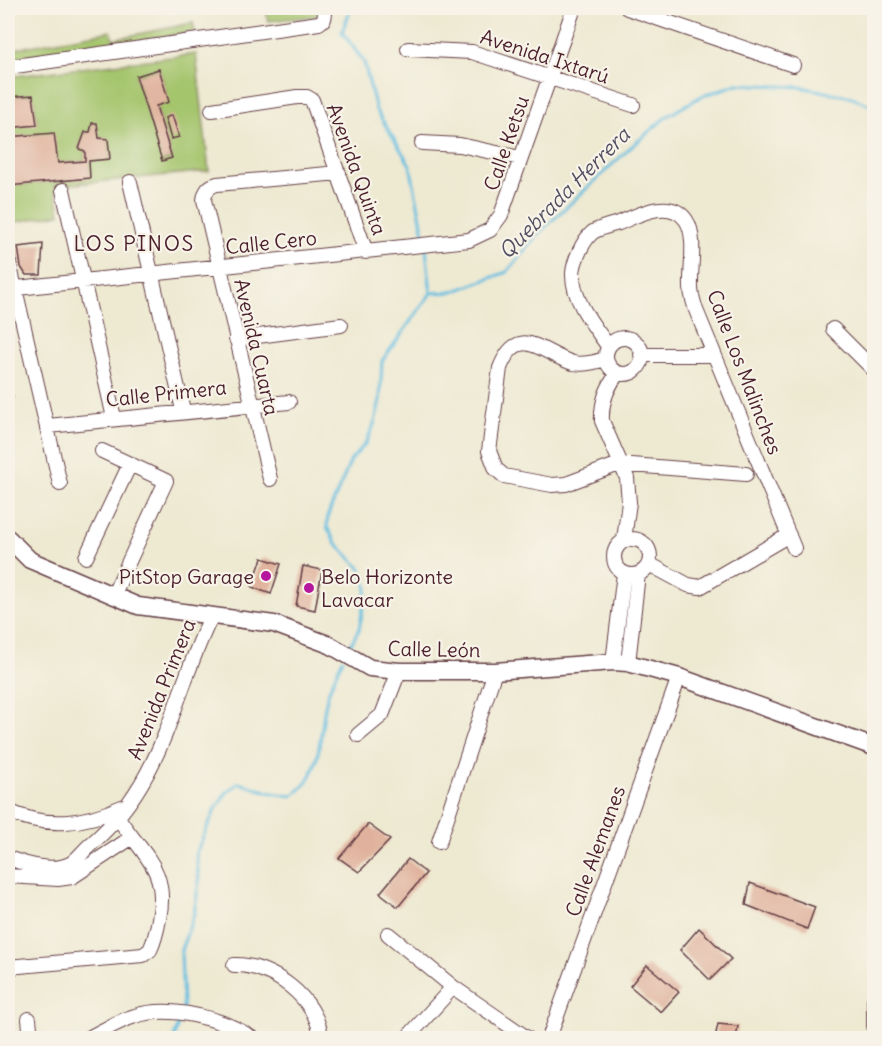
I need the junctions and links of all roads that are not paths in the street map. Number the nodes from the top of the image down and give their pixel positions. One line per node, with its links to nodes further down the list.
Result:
1 (326, 8): 6 (street)
2 (574, 8): 7 (street, Calle Ketsu)
3 (627, 8): 5 (street)
4 (408, 50): 7 (street, Avenida Ixtarú)
5 (793, 65)
6 (8, 67)
7 (549, 77): 8 (street, Avenida Ixtarú); 11 (street, Calle Ketsu)
8 (633, 105)
9 (212, 110): 12 (street, Avenida Quinta)
10 (422, 143): 11 (street)
11 (520, 159): 15 (street, Calle Ketsu)
12 (339, 173): 16 (street, Avenida Quinta); 18 (street, Avenida Cuarta)
13 (130, 182): 19 (street)
14 (63, 190): 20 (street)
15 (425, 245): 16 (street, Calle Cero)
16 (366, 252): 18 (street, Calle Cero)
17 (8, 258): 21 (street)
18 (218, 267): 19 (street, Calle Cero); 24 (street, Avenida Cuarta)
19 (151, 274): 20 (street, Calle Cero); 32 (street)
20 (82, 280): 21 (street, Calle Cero); 33 (street)
21 (11, 289): 34 (street)
22 (341, 325): 24 (street)
23 (833, 329): 28 (street)
24 (236, 339): 31 (street, Avenida Cuarta)
25 (607, 353): 26 (street); 27 (street, Calle Los Malinches); 29 (street); 37 (street)
26 (641, 355): 27 (street); 29 (street)
27 (714, 355): 46 (street, Calle Los Malinches)
28 (874, 370)
29 (618, 373): 37 (street)
30 (289, 402): 31 (street, Calle Primera)
31 (250, 405): 32 (street, Calle Primera); 39 (street, Avenida Cuarta)
32 (183, 410): 33 (street, Calle Primera)
33 (114, 418): 34 (street, Calle Primera)
34 (48, 426): 40 (street)
35 (102, 451): 36 (street)
36 (130, 464): 44 (street); 49 (street)
37 (619, 464): 38 (street); 42 (street)
38 (746, 474)
39 (270, 479)
40 (60, 484)
41 (8, 538): 45 (main road, Calle León)
42 (624, 540): 46 (street); 47 (street)
43 (8, 550): 45 (street)
44 (86, 557)
45 (30, 560): 49 (main road, Calle León)
46 (650, 564): 48 (street)
47 (624, 573): 48 (street); 51 (street)
48 (638, 574): 51 (street)
49 (113, 596): 50 (main road, Calle León)
50 (212, 615): 52 (main road, Calle León); 57 (street, Avenida Primera)
51 (621, 663): 53 (main road, Calle León); 54 (main road, Calle León)
52 (399, 671): 53 (main road, Calle León); 55 (street)
53 (495, 671): 62 (street)
54 (679, 677): 56 (main road, Calle León); 80 (street, Calle Alemanes)
55 (358, 735)
56 (874, 747)
57 (130, 804): 58 (street); 59 (street, Avenida Primera)
58 (8, 811)
59 (117, 816): 60 (street, Avenida Primera); 61 (street)
60 (99, 838): 63 (street); 64 (street, Avenida Primera)
61 (131, 838): 63 (street); 65 (street)
62 (439, 842)
63 (110, 851): 65 (street); 66 (street)
64 (8, 858)
65 (154, 867): 69 (street)
66 (8, 876)
67 (388, 934): 70 (street)
68 (234, 965): 77 (street)
69 (8, 967)
70 (453, 987): 78 (street); 79 (street)
71 (874, 1000): 73 (street)
72 (29, 1019): 74 (street)
73 (874, 1026)
74 (31, 1038)
75 (88, 1038): 76 (street)
76 (252, 1038)
77 (321, 1038)
78 (407, 1038)
79 (527, 1038)
80 (549, 1038)

